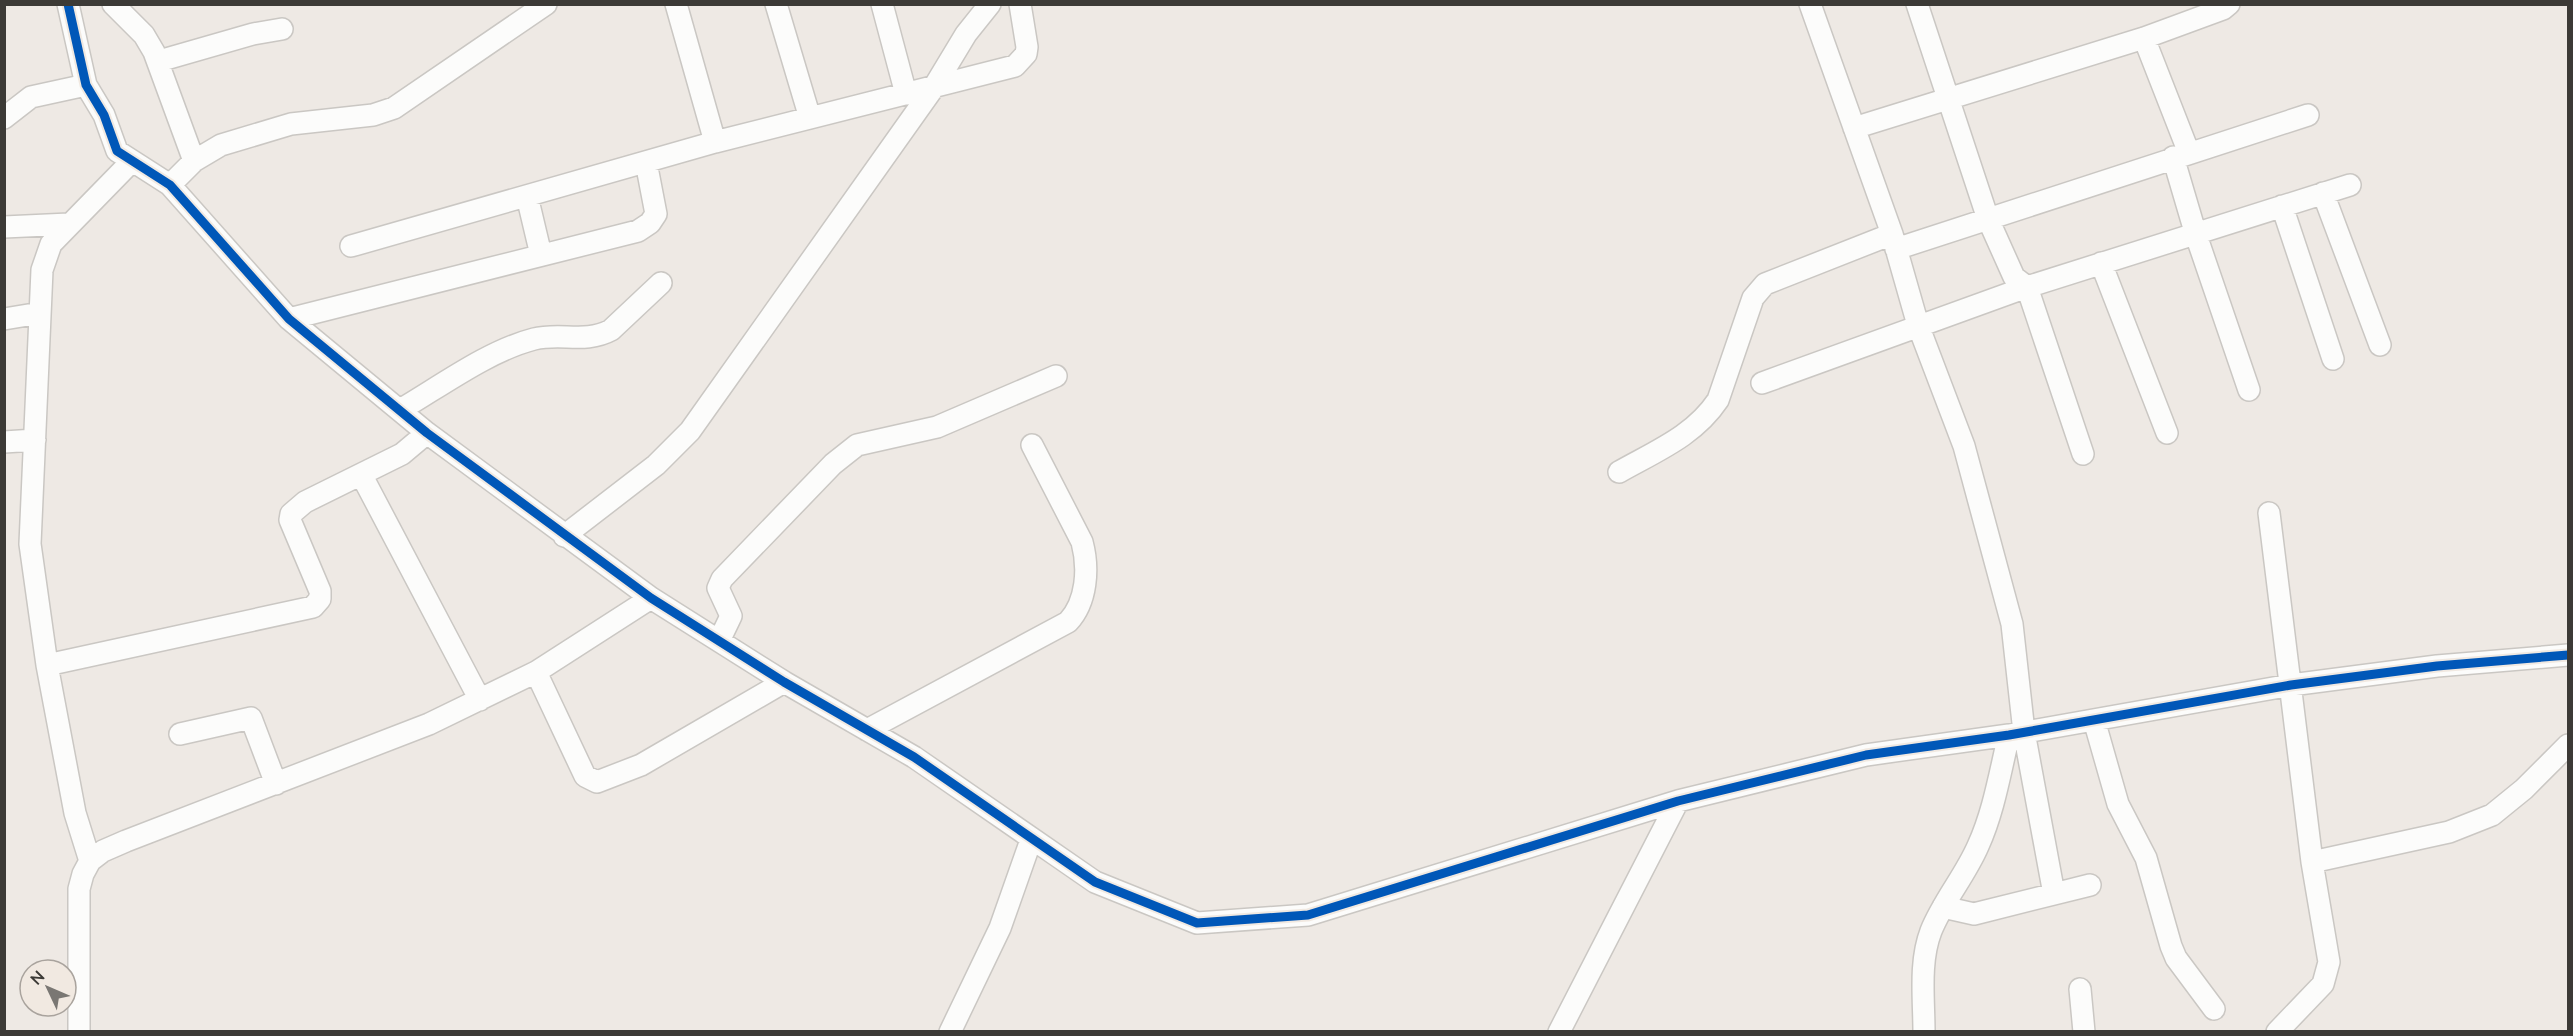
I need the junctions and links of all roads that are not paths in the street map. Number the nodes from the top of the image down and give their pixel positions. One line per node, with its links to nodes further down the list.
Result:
1 (68, 4): 15 (street)
2 (113, 4): 14 (street)
3 (546, 4): 25 (street)
4 (676, 4): 23 (street)
5 (776, 4): 21 (street)
6 (882, 4): 17 (street)
7 (990, 4): 16 (street)
8 (1020, 4): 16 (street)
9 (1810, 4): 22 (street)
10 (1917, 4): 18 (street)
11 (2229, 4): 13 (street)
12 (282, 29): 14 (street)
13 (2144, 38): 18 (street); 24 (street)
14 (159, 62): 25 (street)
15 (86, 85): 20 (street); 26 (street)
16 (934, 87): 17 (street); 62 (street)
17 (906, 94): 21 (street)
18 (1948, 97): 22 (street); 33 (street)
19 (2308, 115): 24 (street)
20 (4, 118)
21 (810, 118): 23 (street)
22 (1854, 128): 37 (street)
23 (716, 142): 27 (street)
24 (2181, 155): 33 (street); 36 (street)
25 (194, 160): 28 (street)
26 (132, 161): 28 (street); 34 (street)
27 (646, 162): 31 (street); 39 (street)
28 (170, 185): 45 (street)
29 (2350, 185): 30 (street)
30 (2323, 193): 32 (street); 47 (street)
31 (527, 196): 38 (street); 39 (street)
32 (2282, 206): 36 (street); 48 (street)
33 (1988, 219): 37 (street); 42 (street)
34 (69, 224): 35 (street); 43 (street)
35 (4, 227)
36 (2196, 235): 40 (street); 51 (street)
37 (1894, 241): 46 (street); 59 (street)
38 (351, 246)
39 (541, 255): 45 (street)
40 (2101, 263): 42 (street); 54 (street)
41 (661, 283): 52 (street)
42 (2027, 287): 46 (street); 58 (street)
43 (40, 313): 44 (street); 55 (street)
44 (4, 319)
45 (289, 319): 52 (street)
46 (1918, 325): 50 (street); 74 (street)
47 (2380, 345)
48 (2333, 359)
49 (1056, 376): 64 (street)
50 (1762, 383)
51 (2249, 390)
52 (400, 410): 53 (street)
53 (427, 433): 60 (street); 62 (street)
54 (2167, 433)
55 (35, 440): 56 (street); 66 (street)
56 (4, 442)
57 (1032, 445): 72 (street)
58 (2083, 454)
59 (1619, 472)
60 (362, 476): 66 (street); 70 (street)
61 (2269, 513): 69 (street)
62 (564, 536): 63 (street)
63 (651, 598): 64 (street); 67 (street)
64 (719, 641): 68 (street)
65 (2568, 656): 69 (street)
66 (47, 665): 79 (street)
67 (536, 672): 68 (street); 70 (street)
68 (784, 682): 72 (street)
69 (2291, 685): 71 (street); 80 (street)
70 (480, 700): 76 (street)
71 (2094, 720): 74 (street); 85 (street)
72 (867, 730): 78 (street)
73 (180, 734): 76 (street)
74 (2016, 734): 77 (street); 82 (street); 83 (street)
75 (2568, 745): 80 (street)
76 (276, 784): 79 (street)
77 (1678, 801): 78 (street); 88 (street)
78 (1031, 840): 87 (street)
79 (90, 861): 86 (street)
80 (2312, 862): 91 (street)
81 (2090, 885): 82 (street)
82 (2054, 894): 83 (street)
83 (1942, 907): 89 (street)
84 (2080, 989): 90 (street)
85 (2214, 1008)
86 (79, 1032)
87 (950, 1032)
88 (1559, 1032)
89 (1924, 1032)
90 (2084, 1032)
91 (2277, 1032)

